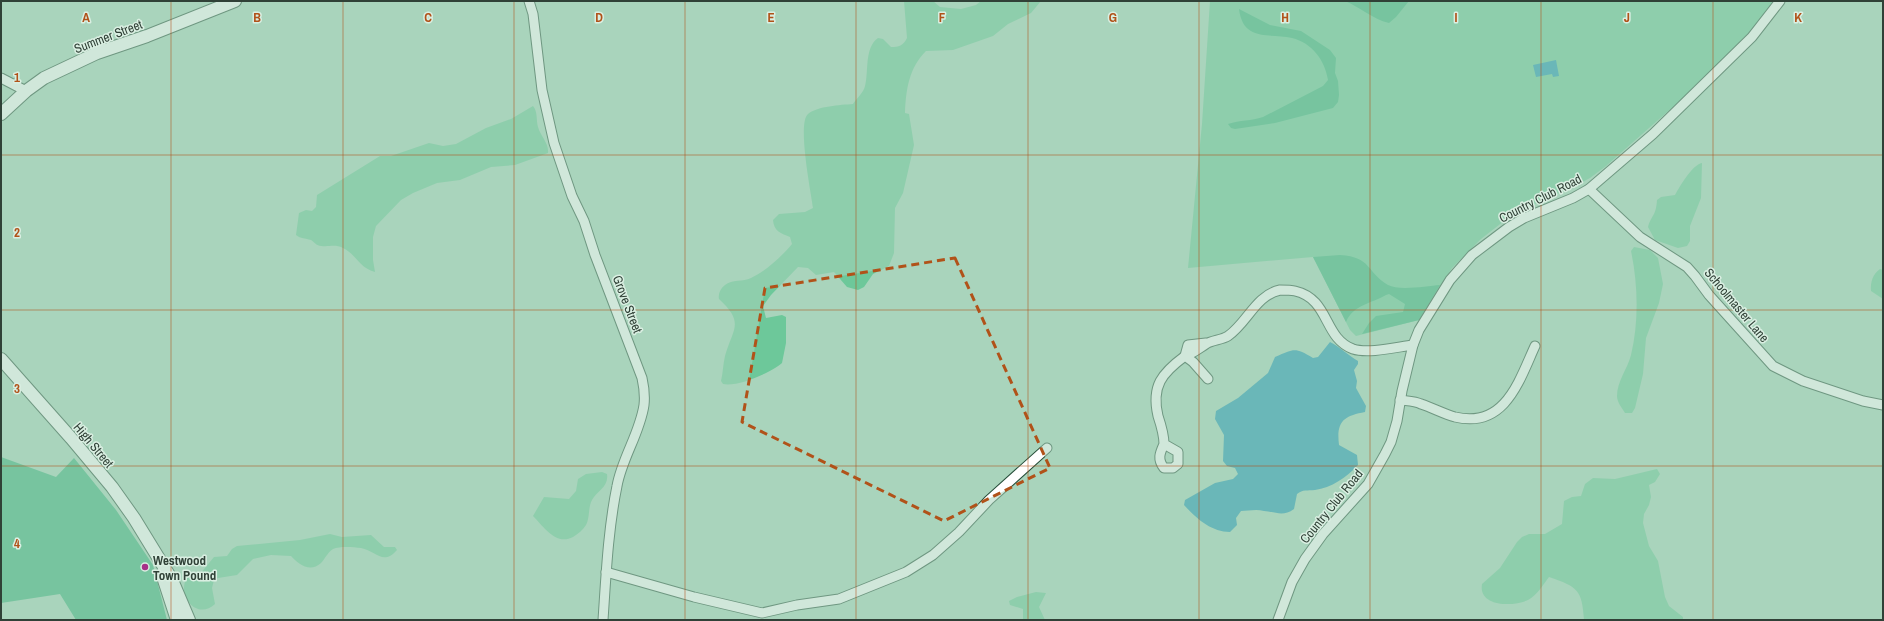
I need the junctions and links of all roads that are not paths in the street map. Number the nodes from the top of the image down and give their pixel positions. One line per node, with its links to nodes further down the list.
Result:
1 (235, 1): 5 (main road, Summer Street)
2 (528, 1): 18 (street, Grove Street)
3 (1780, 1): 7 (street, Country Club Road)
4 (1, 78): 5 (street)
5 (26, 91): 6 (main road, Summer Street)
6 (1, 114)
7 (1589, 189): 8 (street, Country Club Road); 14 (street, Schoolmaster Lane)
8 (1413, 345): 10 (street); 13 (street, Country Club Road)
9 (1535, 346): 13 (street)
10 (1185, 356): 12 (street); 15 (street)
11 (1, 359): 17 (main road, High Street)
12 (1208, 379)
13 (1400, 400): 22 (street, Country Club Road)
14 (1883, 405)
15 (1164, 444)
16 (1047, 448): 18 (street)
17 (156, 556): 19 (main road, High Street); 20 (main road, High Street)
18 (606, 572): 21 (street, Grove Street)
19 (177, 620)
20 (189, 620)
21 (603, 620)
22 (1278, 620)

